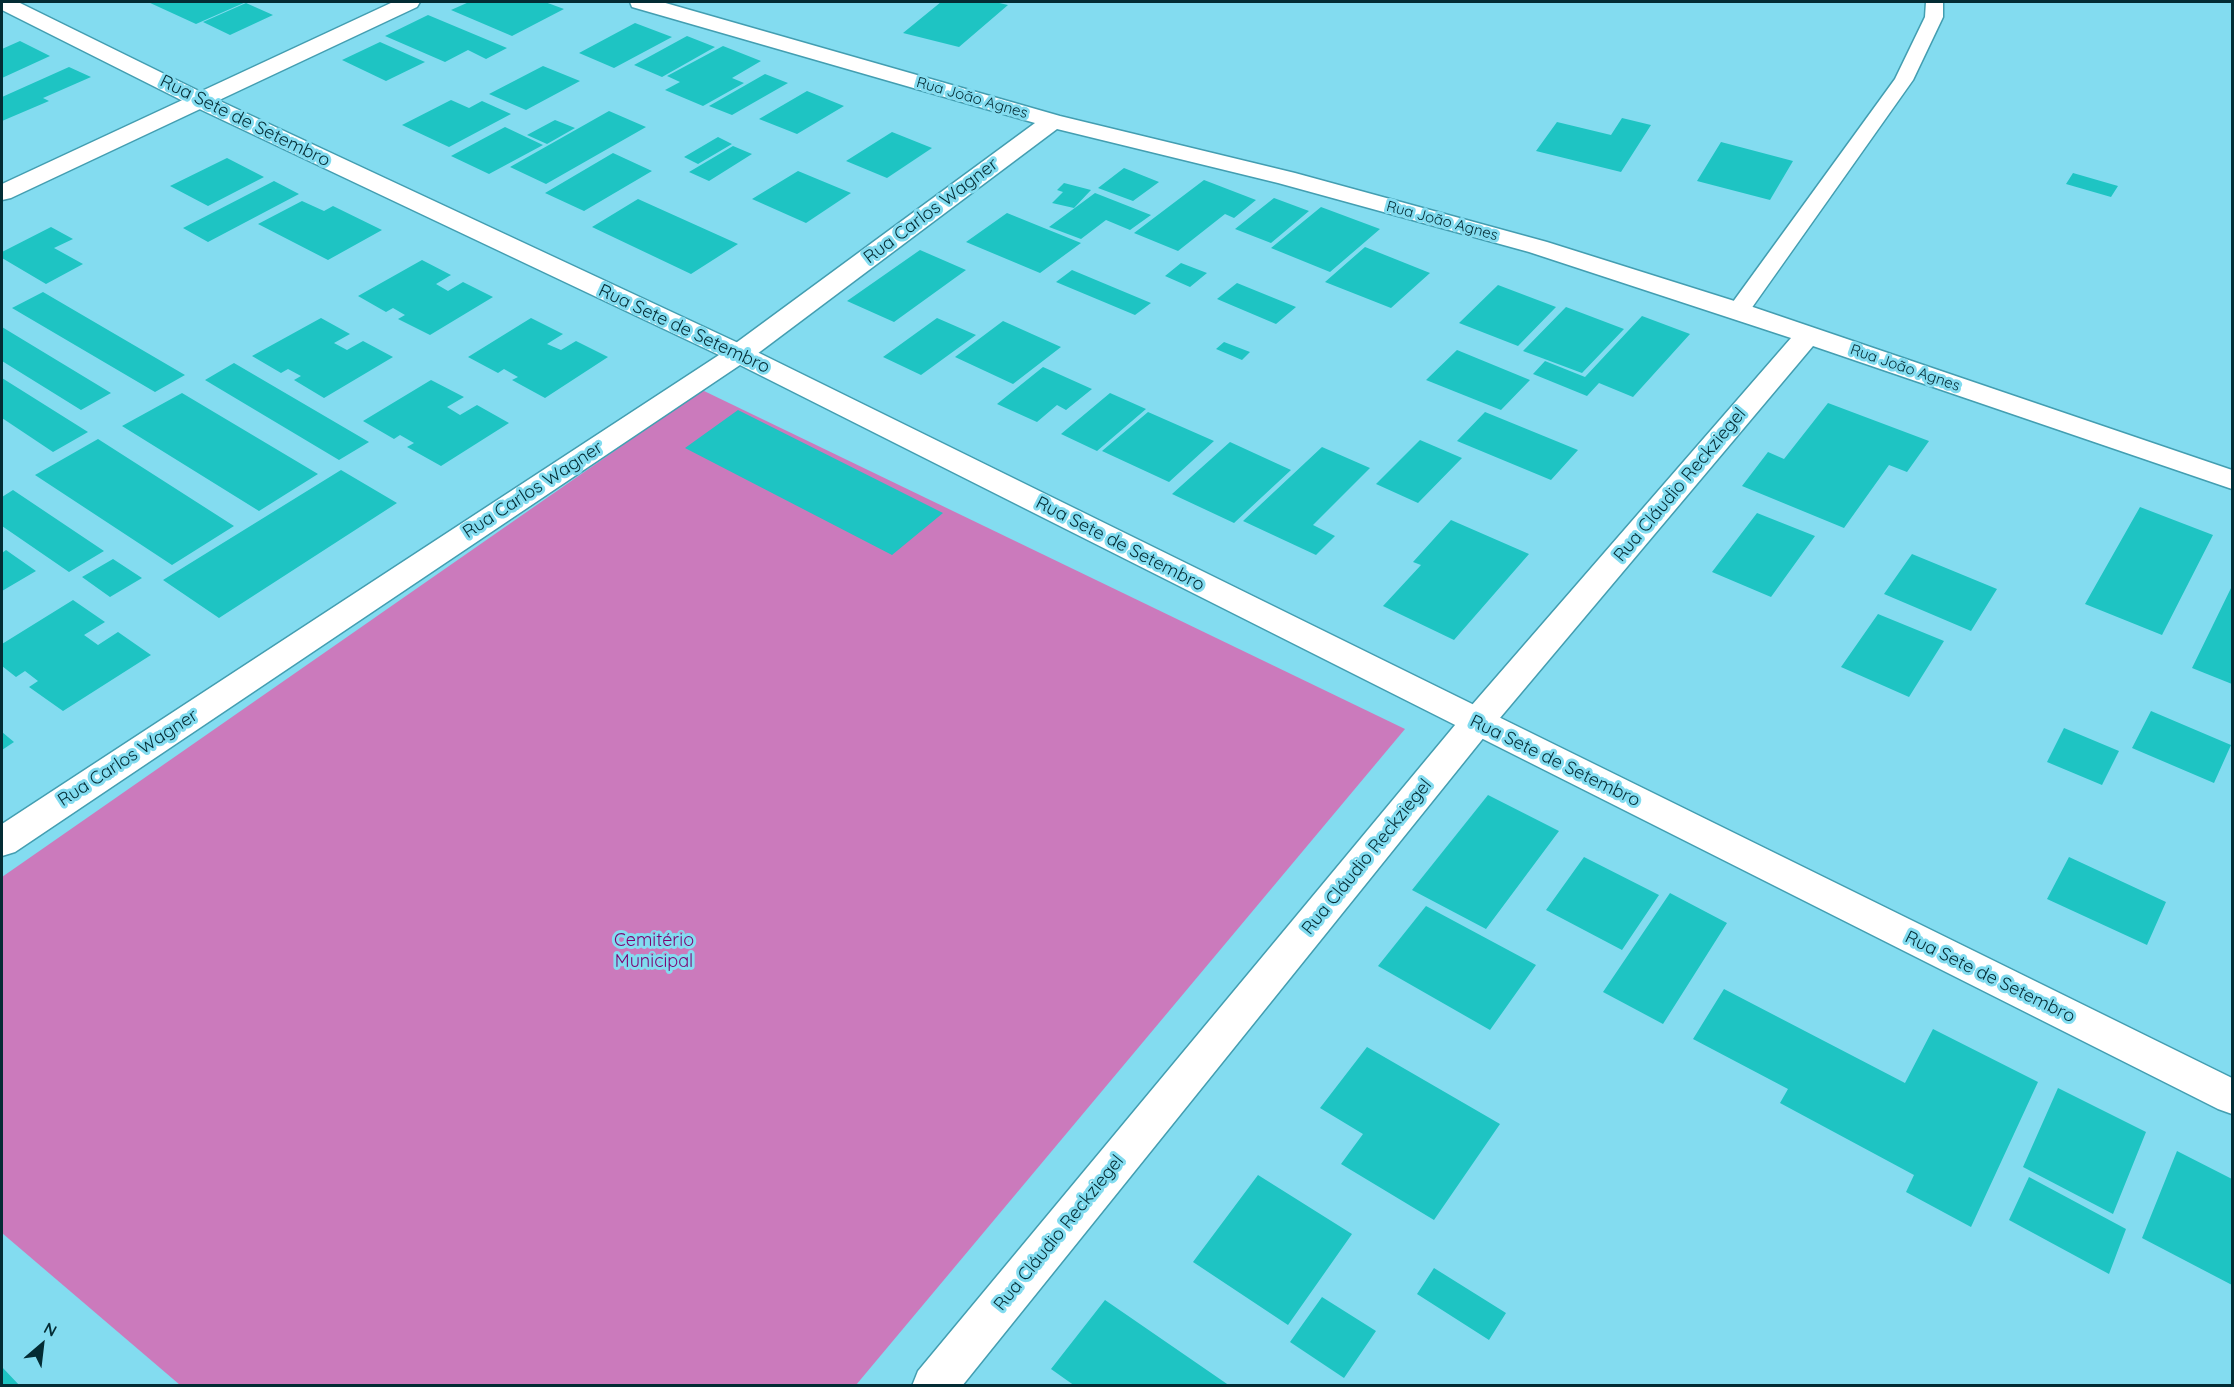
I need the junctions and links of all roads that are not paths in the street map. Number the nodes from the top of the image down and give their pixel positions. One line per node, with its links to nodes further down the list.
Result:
1 (2, 2): 5 (street, Rua Sete de Setembro)
2 (409, 2): 5 (street)
3 (640, 2): 6 (street, Rua João Agnes)
4 (1935, 2): 8 (lane)
5 (199, 100): 7 (street); 10 (street, Rua Sete de Setembro)
6 (1053, 121): 8 (street, Rua João Agnes); 10 (street, Rua Carlos Wagner)
7 (2, 193)
8 (1738, 311): 9 (street, Rua João Agnes)
9 (1808, 335): 11 (street, Rua João Agnes); 12 (street, Rua Cláudio Reckziegel)
10 (739, 354): 12 (street, Rua Sete de Setembro); 13 (street, Rua Carlos Wagner)
11 (2232, 480)
12 (1477, 722): 14 (street, Rua Sete de Setembro); 15 (street, Rua Cláudio Reckziegel)
13 (2, 842)
14 (2232, 1097)
15 (934, 1386)

